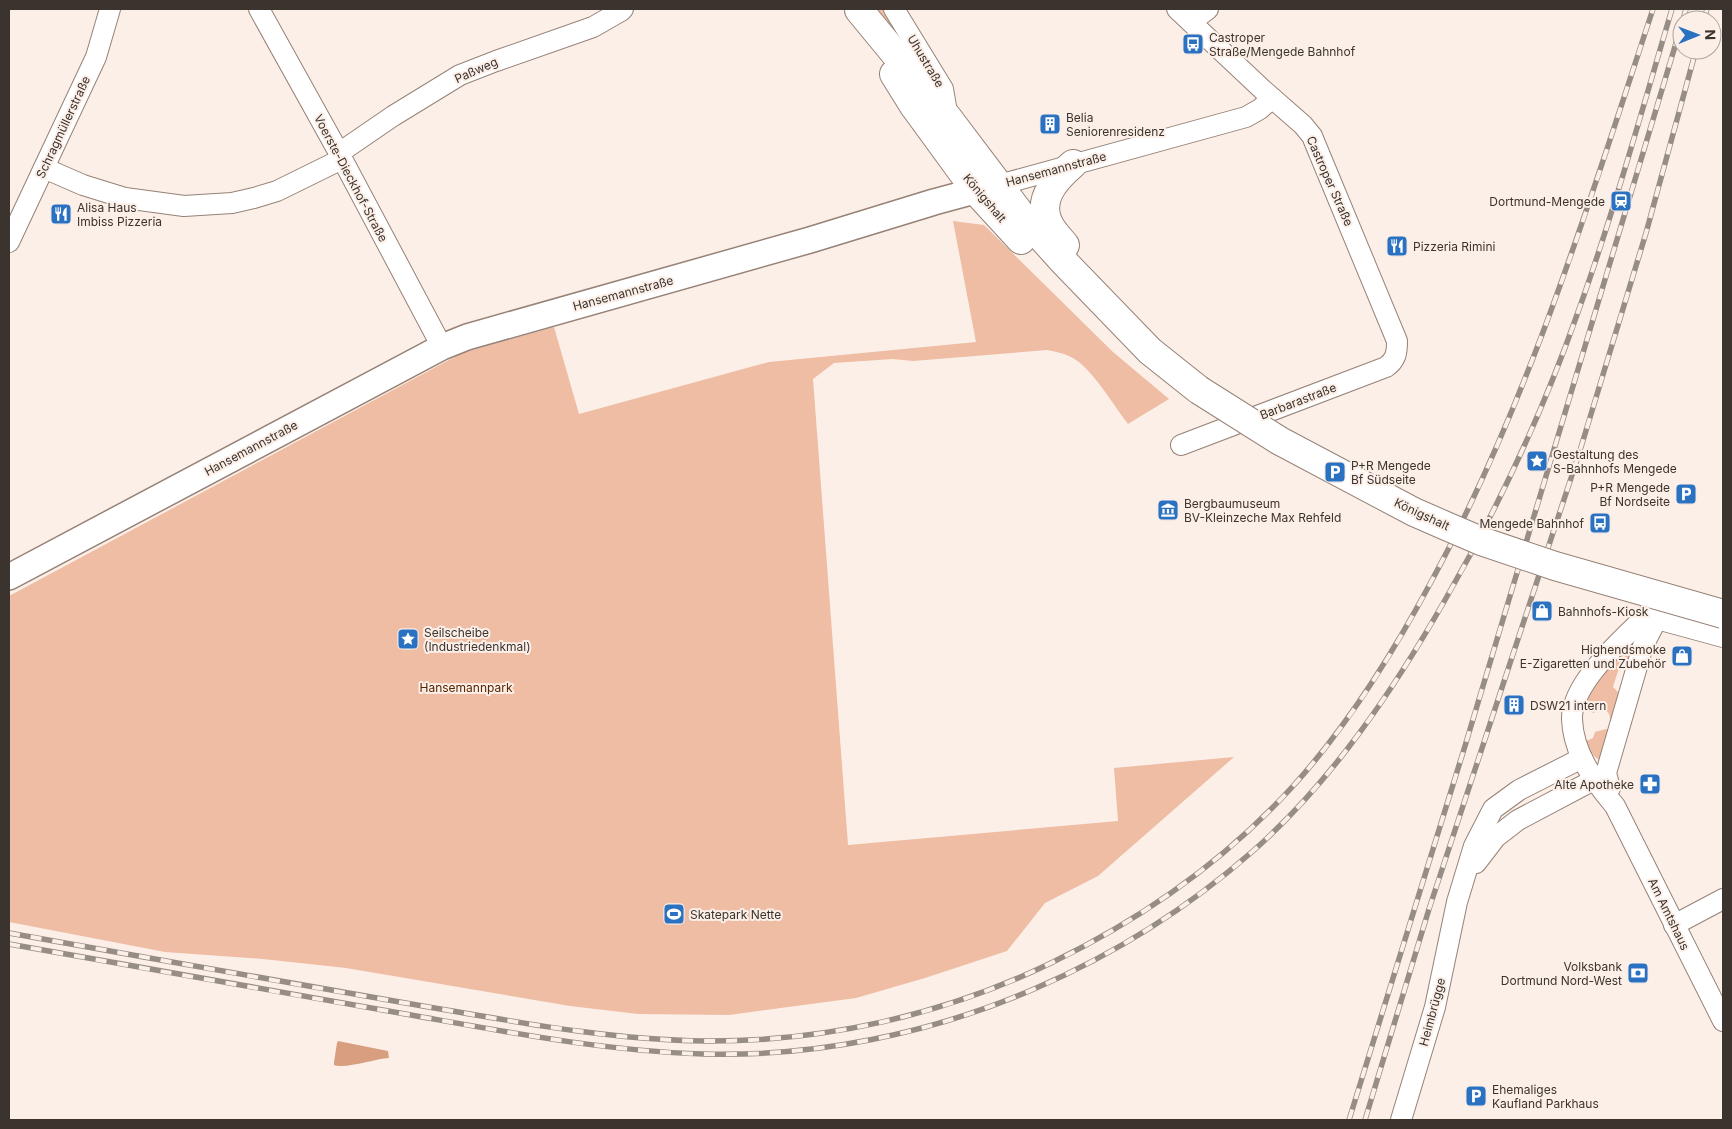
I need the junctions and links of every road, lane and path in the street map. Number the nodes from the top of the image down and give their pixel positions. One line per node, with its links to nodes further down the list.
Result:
1 (110, 9): 12 (street, Schragmüllerstraße)
2 (259, 9): 10 (street, Voerste-Dieckhof-Straße)
3 (623, 9): 10 (street, Paßweg)
4 (859, 9): 9 (main road, Königshalt); 13 (main road, Königshalt)
5 (894, 9): 9 (street, Uhustraße)
6 (1208, 9): 7 (street)
7 (1184, 15): 8 (street, Castroper Straße)
8 (1272, 98): 11 (street, Hansemannstraße); 15 (street, Castroper Straße)
9 (948, 118): 13 (main road, Königshalt)
10 (340, 156): 12 (street, Paßweg); 16 (street, Voerste-Dieckhof-Straße)
11 (1073, 164): 13 (street, Hansemannstraße); 17 (main road)
12 (44, 168): 14 (street, Schragmüllerstraße)
13 (988, 188): 16 (street, Hansemannstraße); 17 (main road, Königshalt)
14 (9, 242)
15 (1397, 341): 18 (street, Barbarastraße)
16 (442, 347): 19 (street, Hansemannstraße)
17 (1150, 351): 20 (main road, Königshalt, bridge)
18 (1182, 445)
19 (9, 577)
20 (1723, 614)
21 (1723, 638): 22 (street, Am Amtshaus)
22 (1634, 640): 23 (street, Am Amtshaus); 24 (street, Am Amtshaus)
23 (1582, 758): 24 (street, Am Amtshaus); 26 (street, Heimbrügge)
24 (1600, 777): 26 (street, Heimbrügge); 27 (street, Am Amtshaus)
25 (1723, 899): 27 (street)
26 (1457, 902): 29 (street, Heimbrügge)
27 (1674, 924): 28 (street, Am Amtshaus)
28 (1723, 1021)
29 (1401, 1120)

